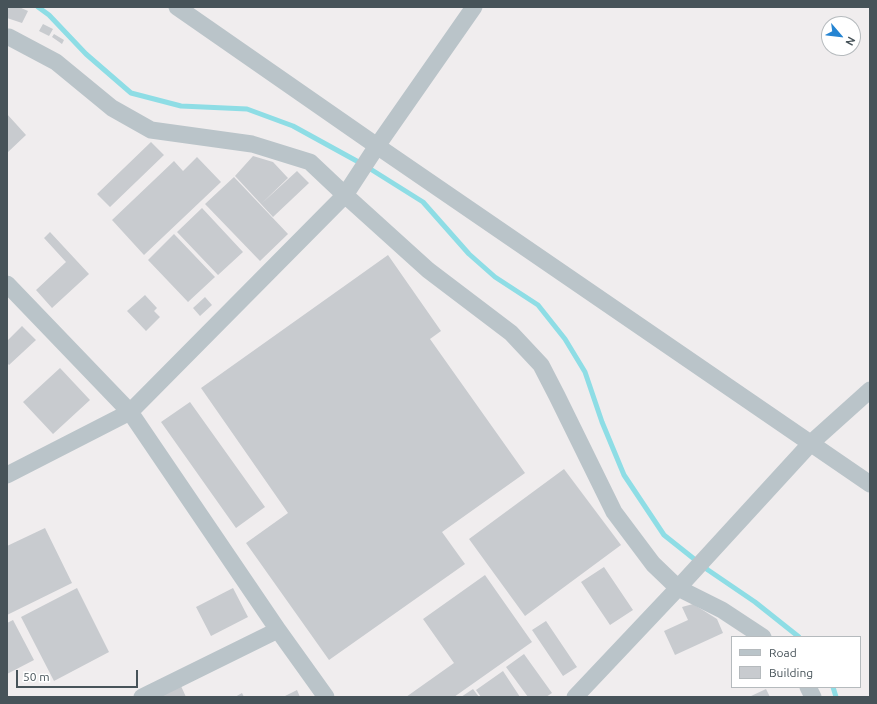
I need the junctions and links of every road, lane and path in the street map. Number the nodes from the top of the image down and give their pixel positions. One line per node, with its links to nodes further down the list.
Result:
1 (177, 7): 4 (street)
2 (474, 7): 4 (street)
3 (7, 37): 5 (street)
4 (377, 146): 5 (street); 9 (street)
5 (345, 196): 8 (street); 12 (street)
6 (7, 284): 8 (street)
7 (870, 390): 9 (street)
8 (130, 412): 10 (street); 13 (street)
9 (811, 443): 11 (street); 12 (street)
10 (7, 475)
11 (870, 484)
12 (678, 588): 14 (street); 18 (street)
13 (278, 630): 16 (street); 17 (street)
14 (761, 636)
15 (808, 688): 19 (street)
16 (142, 697)
17 (326, 697)
18 (575, 697)
19 (813, 697)

